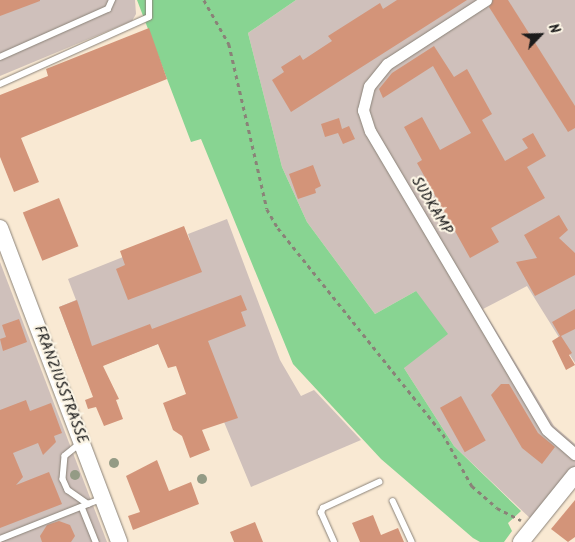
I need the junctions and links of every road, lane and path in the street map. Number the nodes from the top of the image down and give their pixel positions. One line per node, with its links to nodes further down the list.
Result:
1 (112, 0): 5 (lane)
2 (149, 0): 6 (lane)
3 (204, 0): 14 (path)
4 (486, 0): 9 (street, SUDKAMP)
5 (0, 57)
6 (0, 84)
7 (0, 228): 8 (street, FRANZIUSSTRASSE)
8 (82, 443): 13 (street, FRANZIUSSTRASSE); 13 (lane)
9 (575, 454)
10 (575, 475): 14 (street)
11 (379, 482): 18 (lane)
12 (393, 501): 19 (lane)
13 (91, 503): 15 (lane); 16 (lane); 17 (street, FRANZIUSSTRASSE)
14 (532, 528): 20 (street)
15 (0, 539)
16 (96, 542)
17 (119, 542)
18 (334, 542)
19 (412, 542)
20 (521, 542)

